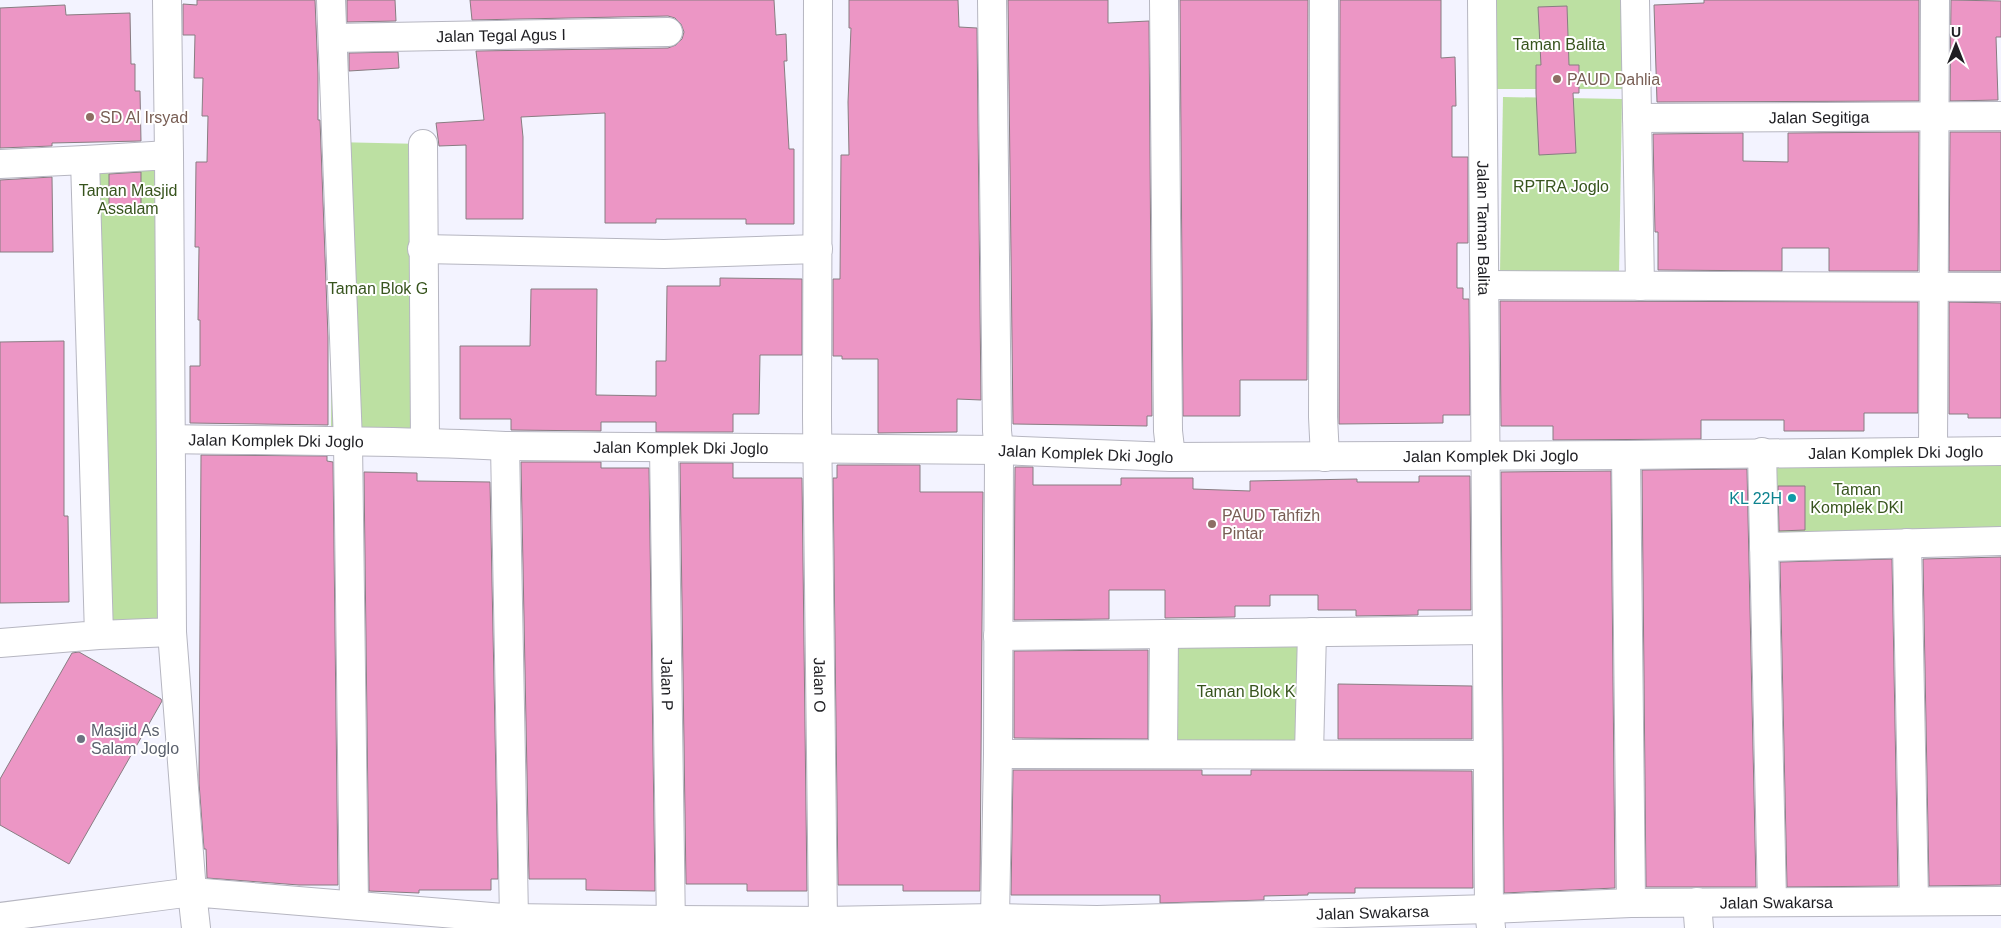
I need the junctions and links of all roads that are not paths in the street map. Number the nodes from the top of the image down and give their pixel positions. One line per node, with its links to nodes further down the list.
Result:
1 (167, 0): 16 (street)
2 (331, 0): 11 (street)
3 (818, 0): 20 (street, Jalan O)
4 (992, 0): 31 (street)
5 (1164, 0): 36 (street)
6 (1324, 0): 38 (street)
7 (1482, 0): 21 (street, Jalan Taman Balita)
8 (1635, 0): 14 (street)
9 (1935, 0): 12 (street)
10 (668, 32): 11 (street, Jalan Tegal Agus I)
11 (333, 38): 26 (street)
12 (1934, 116): 13 (street, Jalan Segitiga); 14 (street, Jalan Segitiga); 23 (street)
13 (2001, 116)
14 (1637, 118): 22 (street)
15 (423, 144): 19 (street)
16 (169, 155): 17 (street); 25 (street)
17 (85, 160): 18 (street); 46 (street)
18 (0, 164)
19 (422, 249): 20 (street); 27 (street)
20 (818, 249): 30 (street, Jalan O)
21 (1484, 285): 22 (street); 37 (street, Jalan Taman Balita)
22 (1640, 286): 23 (street)
23 (1933, 287): 24 (street); 32 (street)
24 (2001, 287)
25 (171, 438): 26 (street, Jalan Komplek Dki Joglo); 43 (street)
26 (348, 442): 27 (street, Jalan Komplek Dki Joglo); 58 (street)
27 (425, 442): 28 (street, Jalan Komplek Dki Joglo)
28 (505, 446): 29 (street, Jalan Komplek Dki Joglo); 64 (street)
29 (664, 448): 30 (street, Jalan Komplek Dki Joglo); 66 (street, Jalan P)
30 (818, 448): 31 (street, Jalan Komplek Dki Joglo); 65 (street, Jalan O)
31 (999, 450): 36 (street, Jalan Komplek Dki Joglo); 47 (street)
32 (1933, 450): 33 (street, Jalan Komplek Dki Joglo); 34 (street, Jalan Komplek Dki Joglo)
33 (2001, 450)
34 (1762, 452): 35 (street, Jalan Komplek Dki Joglo); 41 (street)
35 (1626, 455): 37 (street, Jalan Komplek Dki Joglo); 57 (street)
36 (1171, 456): 38 (street, Jalan Komplek Dki Joglo)
37 (1485, 456): 38 (street, Jalan Komplek Dki Joglo); 42 (street, Jalan Taman Balita)
38 (1325, 457)
39 (2001, 541): 40 (street)
40 (1907, 543): 41 (street); 55 (street)
41 (1764, 547): 54 (street)
42 (1486, 630): 44 (street); 52 (street, Jalan Taman Balita)
43 (172, 632): 46 (street); 53 (street)
44 (1312, 632): 45 (street); 51 (street)
45 (1164, 634): 47 (street); 50 (street)
46 (99, 635): 48 (street)
47 (998, 636): 49 (street)
48 (0, 643)
49 (998, 754): 50 (street); 62 (street)
50 (1163, 754): 51 (street)
51 (1309, 754): 52 (street)
52 (1487, 755): 63 (street, Jalan Taman Balita)
53 (192, 892): 58 (street, Jalan Swakarsa); 60 (street, Jalan Swakarsa); 68 (street)
54 (1772, 901): 55 (street, Jalan Swakarsa); 59 (street, Jalan Swakarsa)
55 (1914, 901): 56 (street, Jalan Swakarsa)
56 (2001, 901)
57 (1631, 903): 59 (street, Jalan Swakarsa); 61 (street, Jalan Swakarsa)
58 (354, 905): 64 (street, Jalan Swakarsa)
59 (1698, 915)
60 (0, 917)
61 (1544, 917): 63 (street, Jalan Swakarsa)
62 (995, 918): 65 (street, Jalan Swakarsa); 67 (street, Jalan Swakarsa)
63 (1490, 919): 67 (street, Jalan Swakarsa)
64 (506, 921): 66 (street, Jalan Swakarsa)
65 (823, 921): 66 (street, Jalan Swakarsa)
66 (671, 924)
67 (1099, 924)
68 (196, 928)

